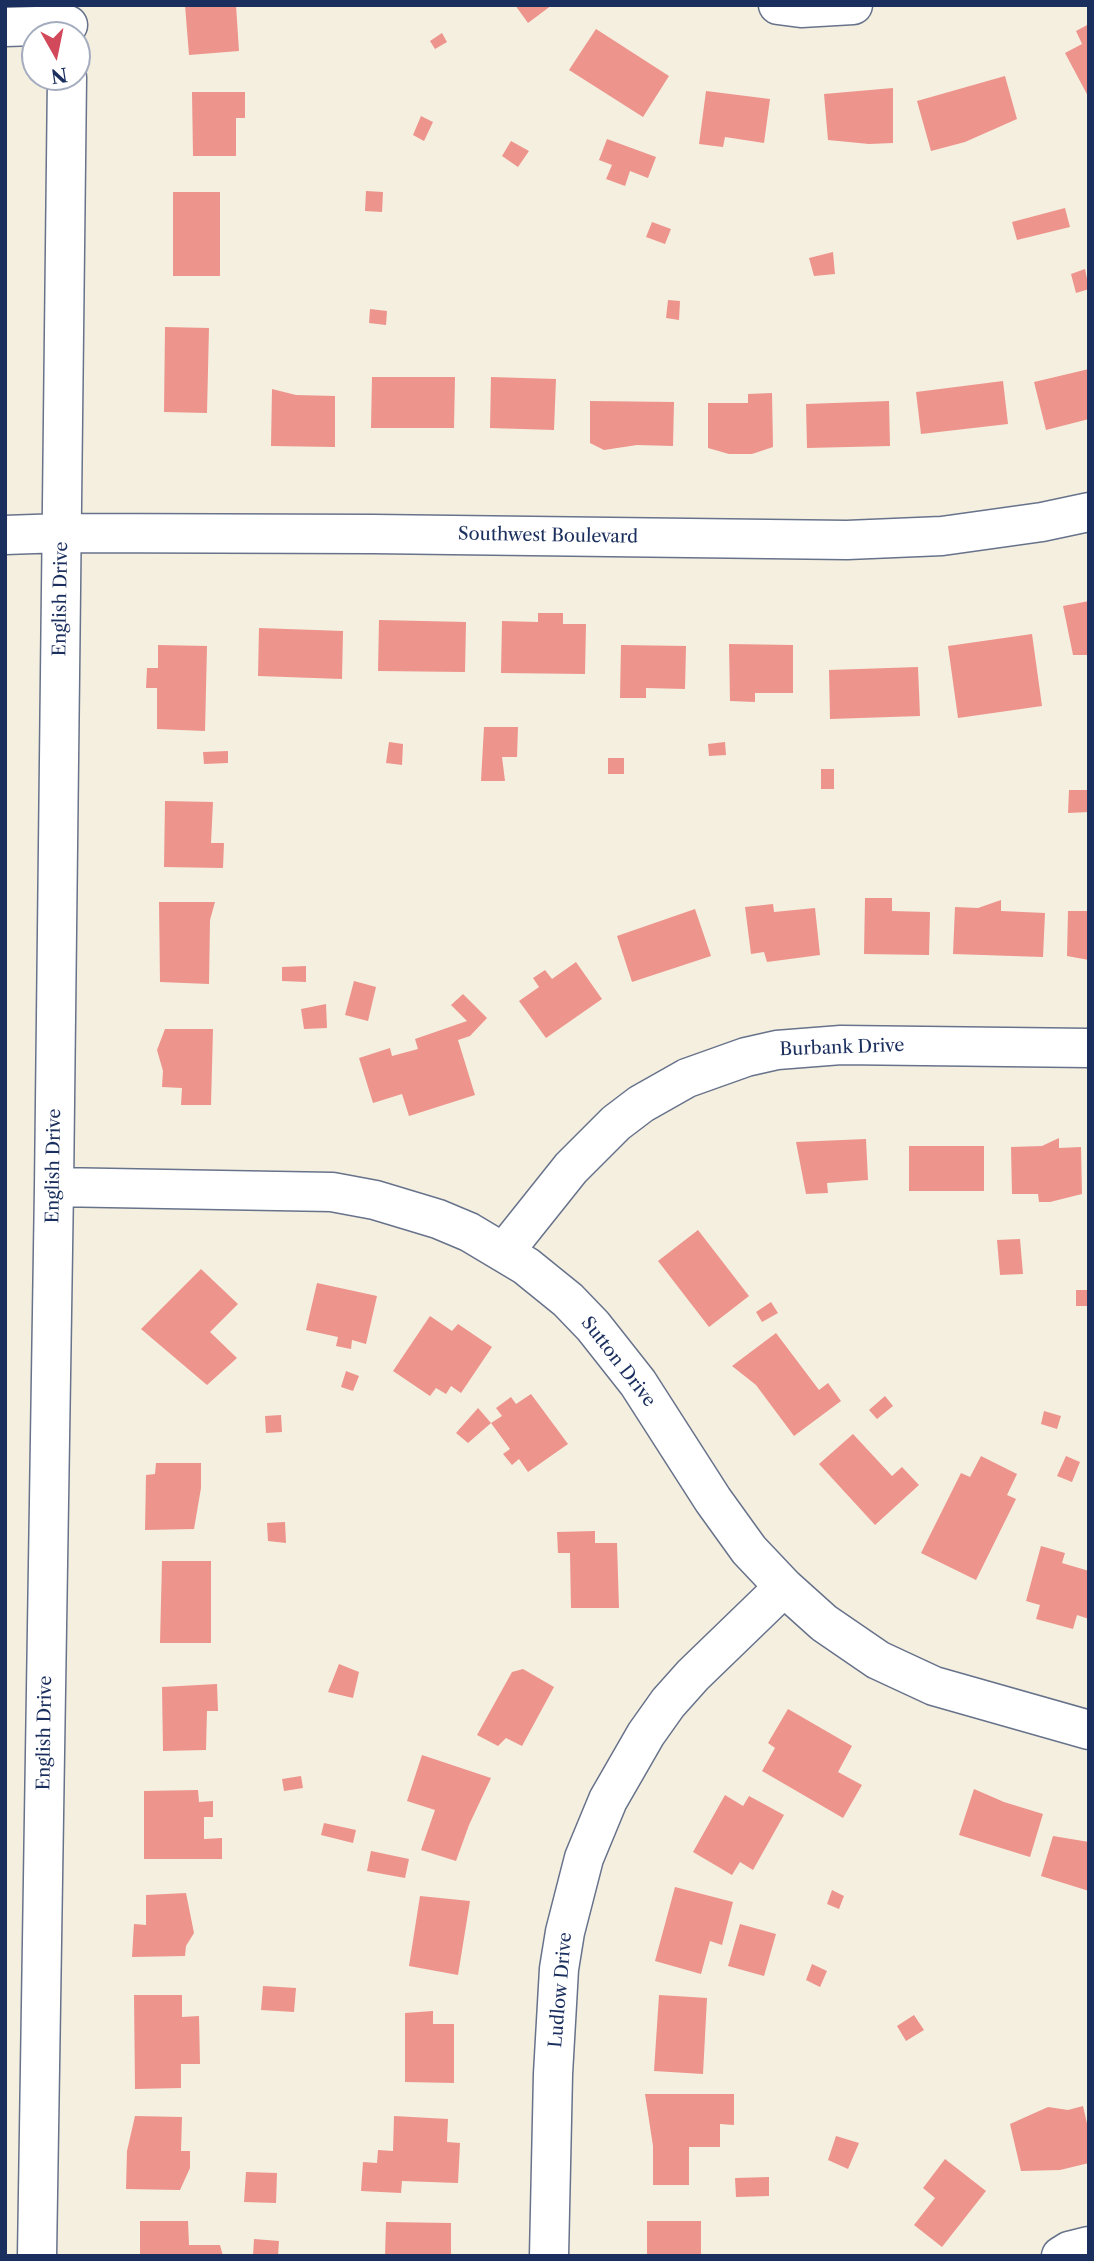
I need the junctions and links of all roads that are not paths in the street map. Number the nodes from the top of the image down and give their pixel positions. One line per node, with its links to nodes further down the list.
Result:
1 (778, 5): 2 (street)
2 (853, 5)
3 (67, 91): 5 (street, English Drive)
4 (1089, 512): 5 (street, Southwest Boulevard)
5 (62, 533): 6 (street, Southwest Boulevard); 8 (street, English Drive)
6 (5, 536)
7 (1089, 1048): 9 (street, Burbank Drive)
8 (54, 1187): 9 (street, Sutton Drive); 13 (street, English Drive)
9 (504, 1252): 10 (street, Sutton Drive)
10 (784, 1587): 11 (street, Sutton Drive); 14 (street, Ludlow Drive)
11 (1089, 1730)
12 (1089, 2246): 15 (street)
13 (37, 2256)
14 (549, 2256)
15 (1061, 2256)

